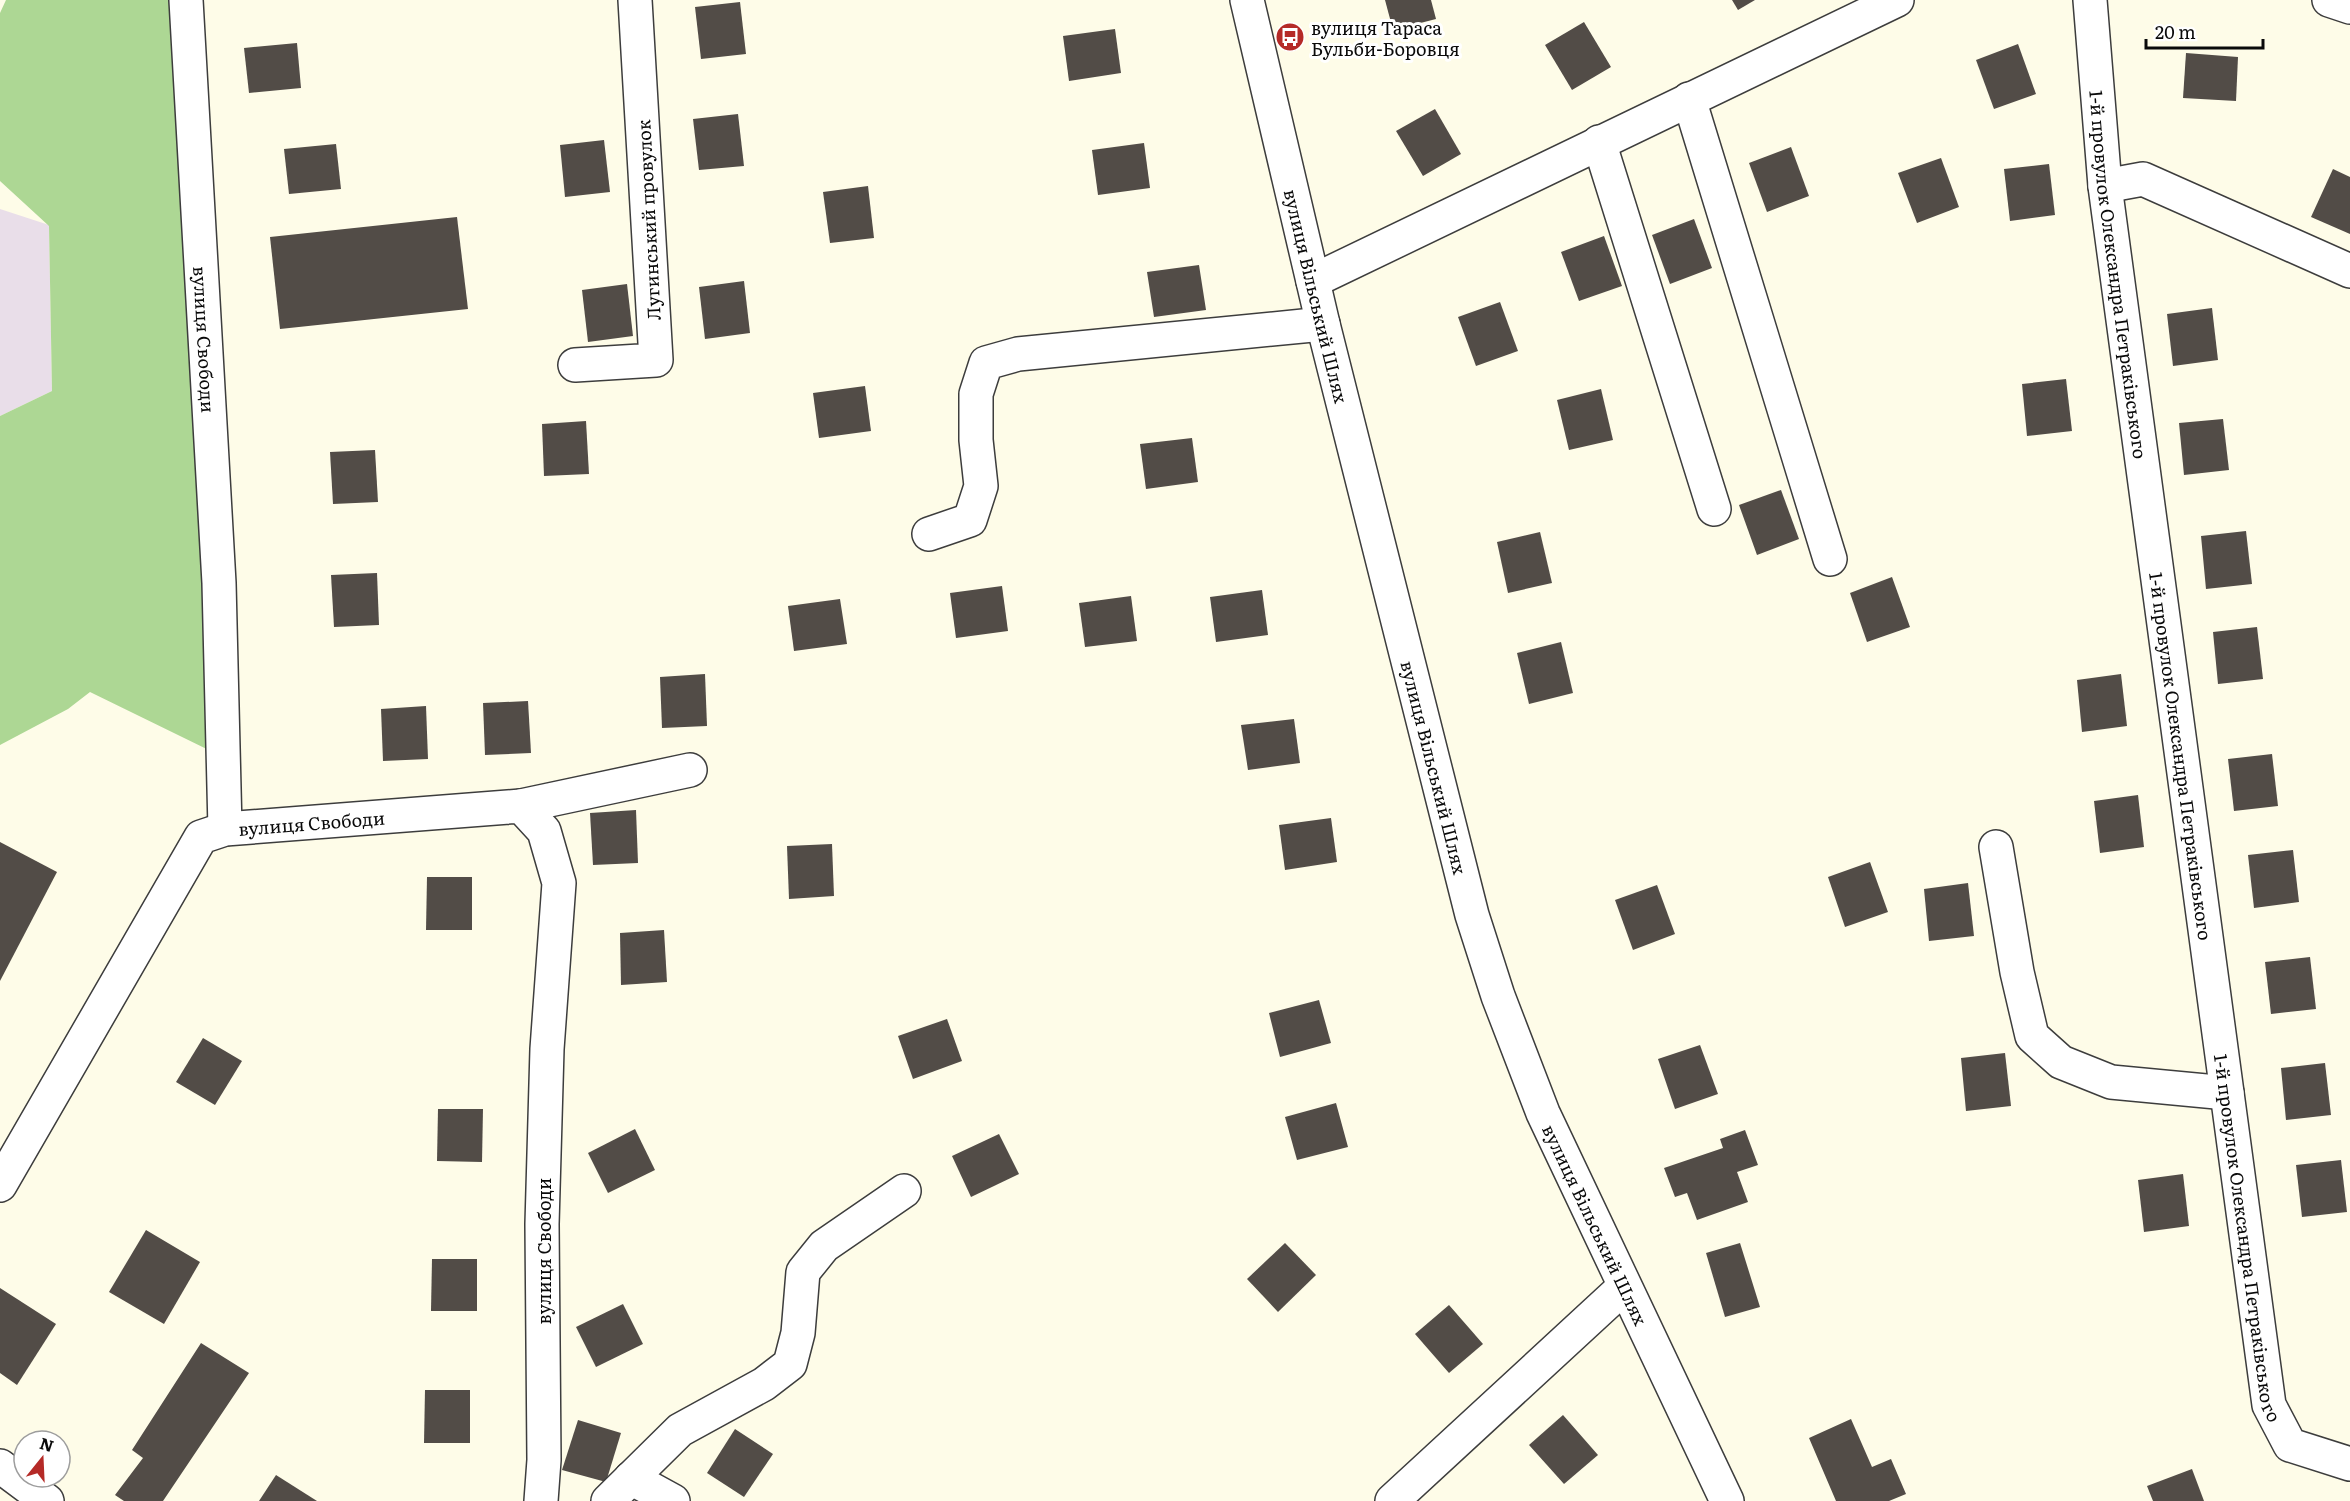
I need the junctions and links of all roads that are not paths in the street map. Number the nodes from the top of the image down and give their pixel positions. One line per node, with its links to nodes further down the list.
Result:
1 (186, 0): 20 (street, вулиця Свободи)
2 (635, 0): 14 (street, Лугинський провулок)
3 (1248, 0): 12 (street, вулиця Вільський Шлях)
4 (1897, 0): 8 (street)
5 (2090, 0): 10 (street, 1-й провулок Олександра Петраківського)
6 (2329, 0): 7 (street)
7 (2350, 7)
8 (1689, 99): 9 (street); 17 (street)
9 (1599, 142): 12 (street); 15 (street)
10 (2105, 186): 11 (street); 22 (street, 1-й провулок Олександра Петраківського)
11 (2350, 271)
12 (1313, 281): 13 (street, вулиця Вільський Шлях)
13 (1323, 324): 16 (street); 25 (street, вулиця Вільський Шлях)
14 (575, 365)
15 (1714, 509)
16 (929, 534)
17 (1830, 559)
18 (690, 770): 19 (street)
19 (521, 806): 20 (street, вулиця Свободи); 30 (street, вулиця Свободи)
20 (225, 829): 23 (street)
21 (1996, 847): 22 (street)
22 (2227, 1093): 26 (street, 1-й провулок Олександра Петраківського)
23 (0, 1185)
24 (904, 1191): 28 (street)
25 (1624, 1287): 33 (street); 34 (street, вулиця Вільський Шлях)
26 (2350, 1464)
27 (0, 1466): 29 (street)
28 (631, 1478): 31 (street); 32 (street)
29 (47, 1501)
30 (541, 1501)
31 (608, 1501)
32 (673, 1501)
33 (1392, 1501)
34 (1727, 1501)

